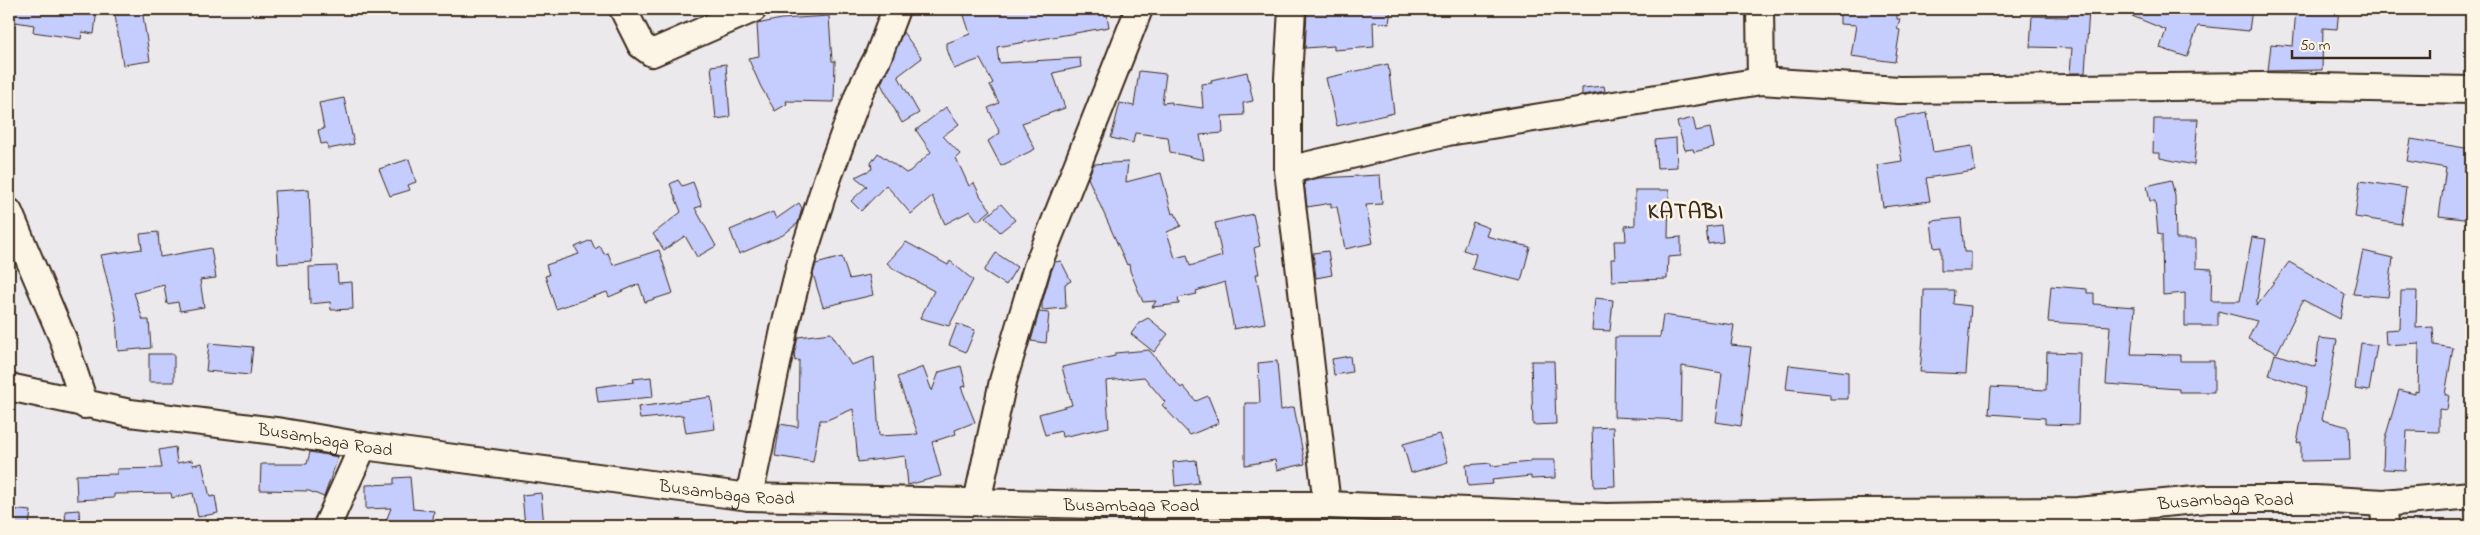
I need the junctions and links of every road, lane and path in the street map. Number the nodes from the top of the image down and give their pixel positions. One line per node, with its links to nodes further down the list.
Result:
1 (623, 9): 2 (street)
2 (753, 9)
3 (896, 9): 15 (street)
4 (1139, 9): 16 (street)
5 (1292, 9): 9 (street)
6 (1760, 9): 7 (street)
7 (1761, 81): 8 (street); 9 (street)
8 (2471, 90)
9 (1288, 170): 17 (street)
10 (9, 212): 12 (street)
11 (9, 387): 12 (street, Busambaga Road)
12 (85, 405): 13 (street, Busambaga Road)
13 (363, 446): 15 (street, Busambaga Road); 19 (street)
14 (2471, 495): 18 (street, Busambaga Road)
15 (749, 497): 16 (street, Busambaga Road)
16 (977, 502): 17 (street, Busambaga Road)
17 (1327, 505): 18 (street, Busambaga Road)
18 (2384, 515)
19 (327, 526)

